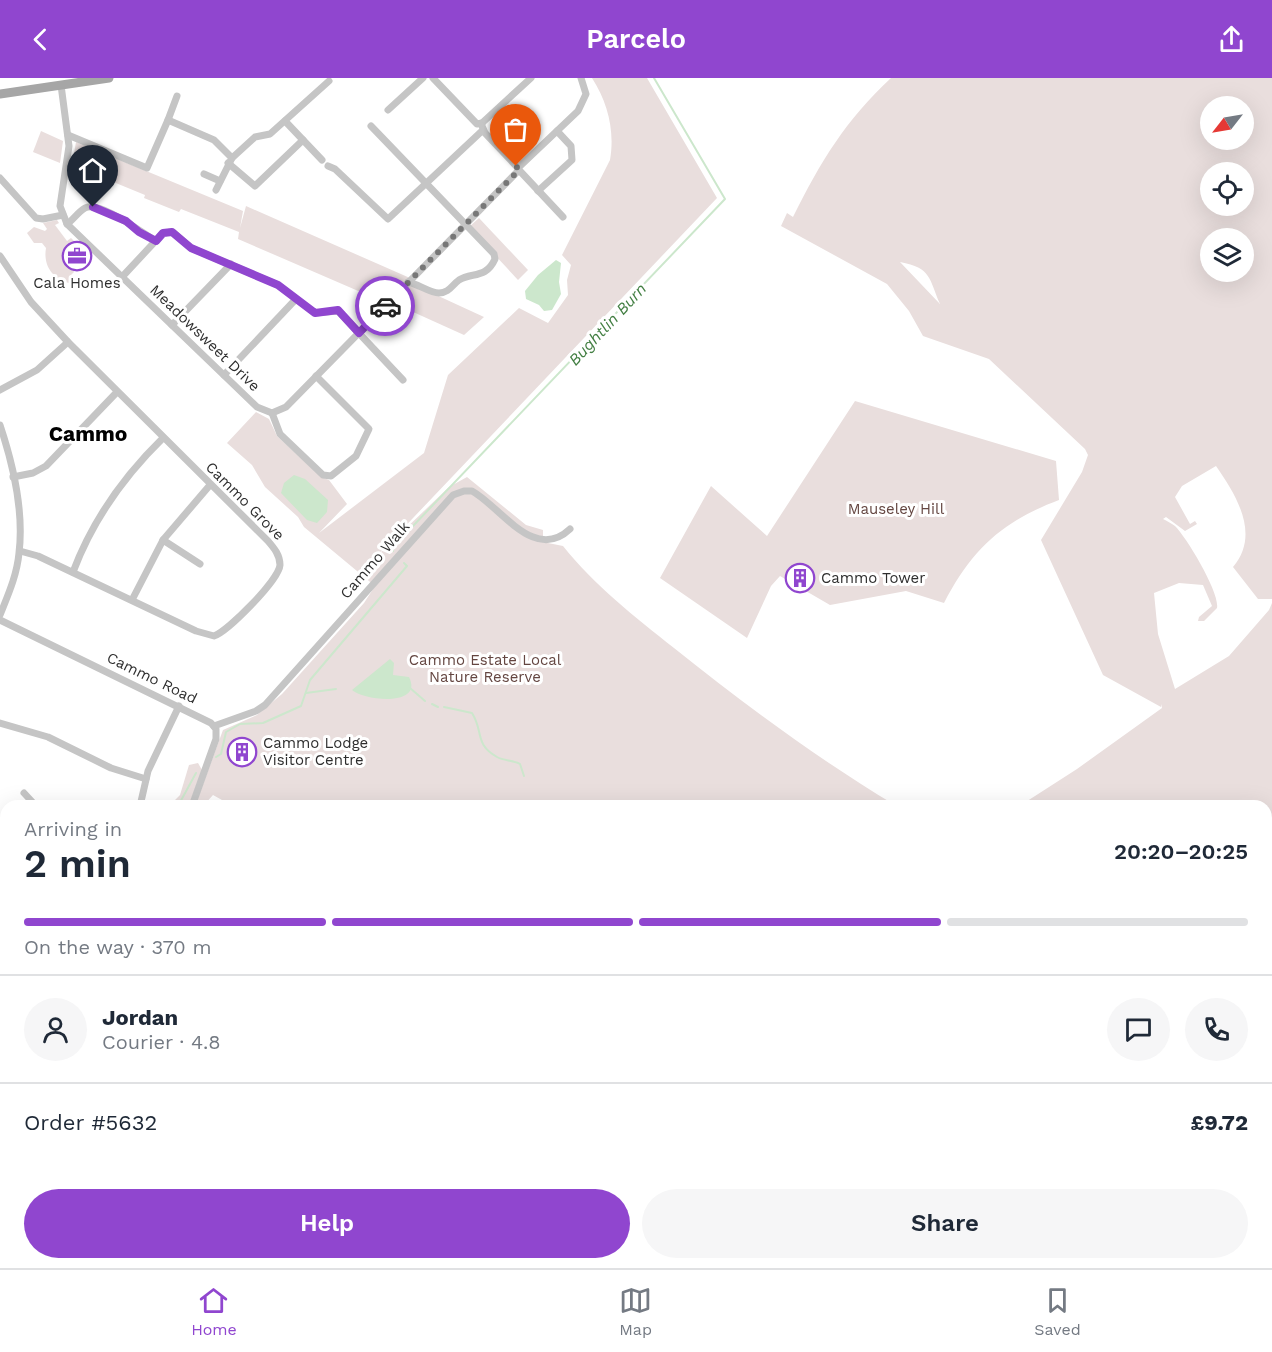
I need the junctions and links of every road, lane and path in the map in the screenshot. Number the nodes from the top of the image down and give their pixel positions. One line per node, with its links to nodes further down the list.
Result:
1 (109, 78): 7 (main road)
2 (423, 78): 10 (street)
3 (433, 78): 14 (street)
4 (531, 78): 14 (street)
5 (580, 78): 15 (street)
6 (329, 81): 12 (street)
7 (61, 85): 8 (main road); 16 (street, Meadowsweet Drive)
8 (0, 94)
9 (177, 96): 11 (street)
10 (388, 110)
11 (168, 120): 16 (street); 18 (street)
12 (285, 121): 17 (street); 18 (street)
13 (371, 126): 25 (street)
14 (482, 126): 21 (street); 25 (street)
15 (557, 130): 21 (street); 27 (street)
16 (68, 135): 28 (street, Meadowsweet Drive)
17 (303, 141): 18 (street); 19 (street)
18 (230, 160): 24 (street)
19 (322, 160)
20 (328, 166): 25 (street)
21 (519, 169): 27 (street); 31 (street)
22 (204, 174): 24 (street)
23 (0, 178): 28 (street)
24 (220, 181): 26 (street)
25 (426, 183): 31 (street)
26 (216, 190)
27 (538, 191): 29 (street)
28 (63, 215): 30 (street, Meadowsweet Drive)
29 (563, 217)
30 (67, 224): 32 (street); 36 (street, Meadowsweet Drive)
31 (465, 224): 37 (street); 37 (street)
32 (156, 241): 34 (street); 36 (street)
33 (0, 256): 35 (street, Cammo Grove)
34 (231, 264): 38 (street); 39 (street)
35 (3, 265): 41 (street, Cammo Grove)
36 (122, 277): 39 (street, Meadowsweet Drive)
37 (408, 282): 40 (street)
38 (296, 299): 40 (street); 42 (street)
39 (172, 325): 42 (street, Meadowsweet Drive)
40 (359, 333): 43 (street); 44 (street)
41 (68, 342): 45 (street); 46 (street, Cammo Grove)
42 (224, 375): 47 (street, Meadowsweet Drive)
43 (316, 376): 47 (street); 47 (street)
44 (403, 380)
45 (0, 390)
46 (117, 392): 49 (street, Cammo Grove); 50 (street)
47 (272, 413)
48 (0, 425): 50 (street)
49 (163, 438): 51 (street, Cammo Grove); 56 (street)
50 (14, 477): 54 (street)
51 (210, 485): 53 (street); 57 (street, Cammo Grove)
52 (570, 529): 62 (street, Cammo Walk)
53 (164, 540): 55 (street); 57 (street)
54 (20, 551): 56 (street, Cammo Grove); 58 (street)
55 (200, 564)
56 (73, 572): 57 (street, Cammo Grove)
57 (132, 600)
58 (0, 615)
59 (0, 621): 60 (street, Cammo Road)
60 (179, 706): 62 (street, Cammo Road); 63 (street)
61 (0, 723): 63 (street)
62 (214, 726): 67 (street)
63 (146, 779): 66 (street)
64 (24, 792): 65 (street)
65 (31, 800)
66 (141, 800)
67 (194, 800)

